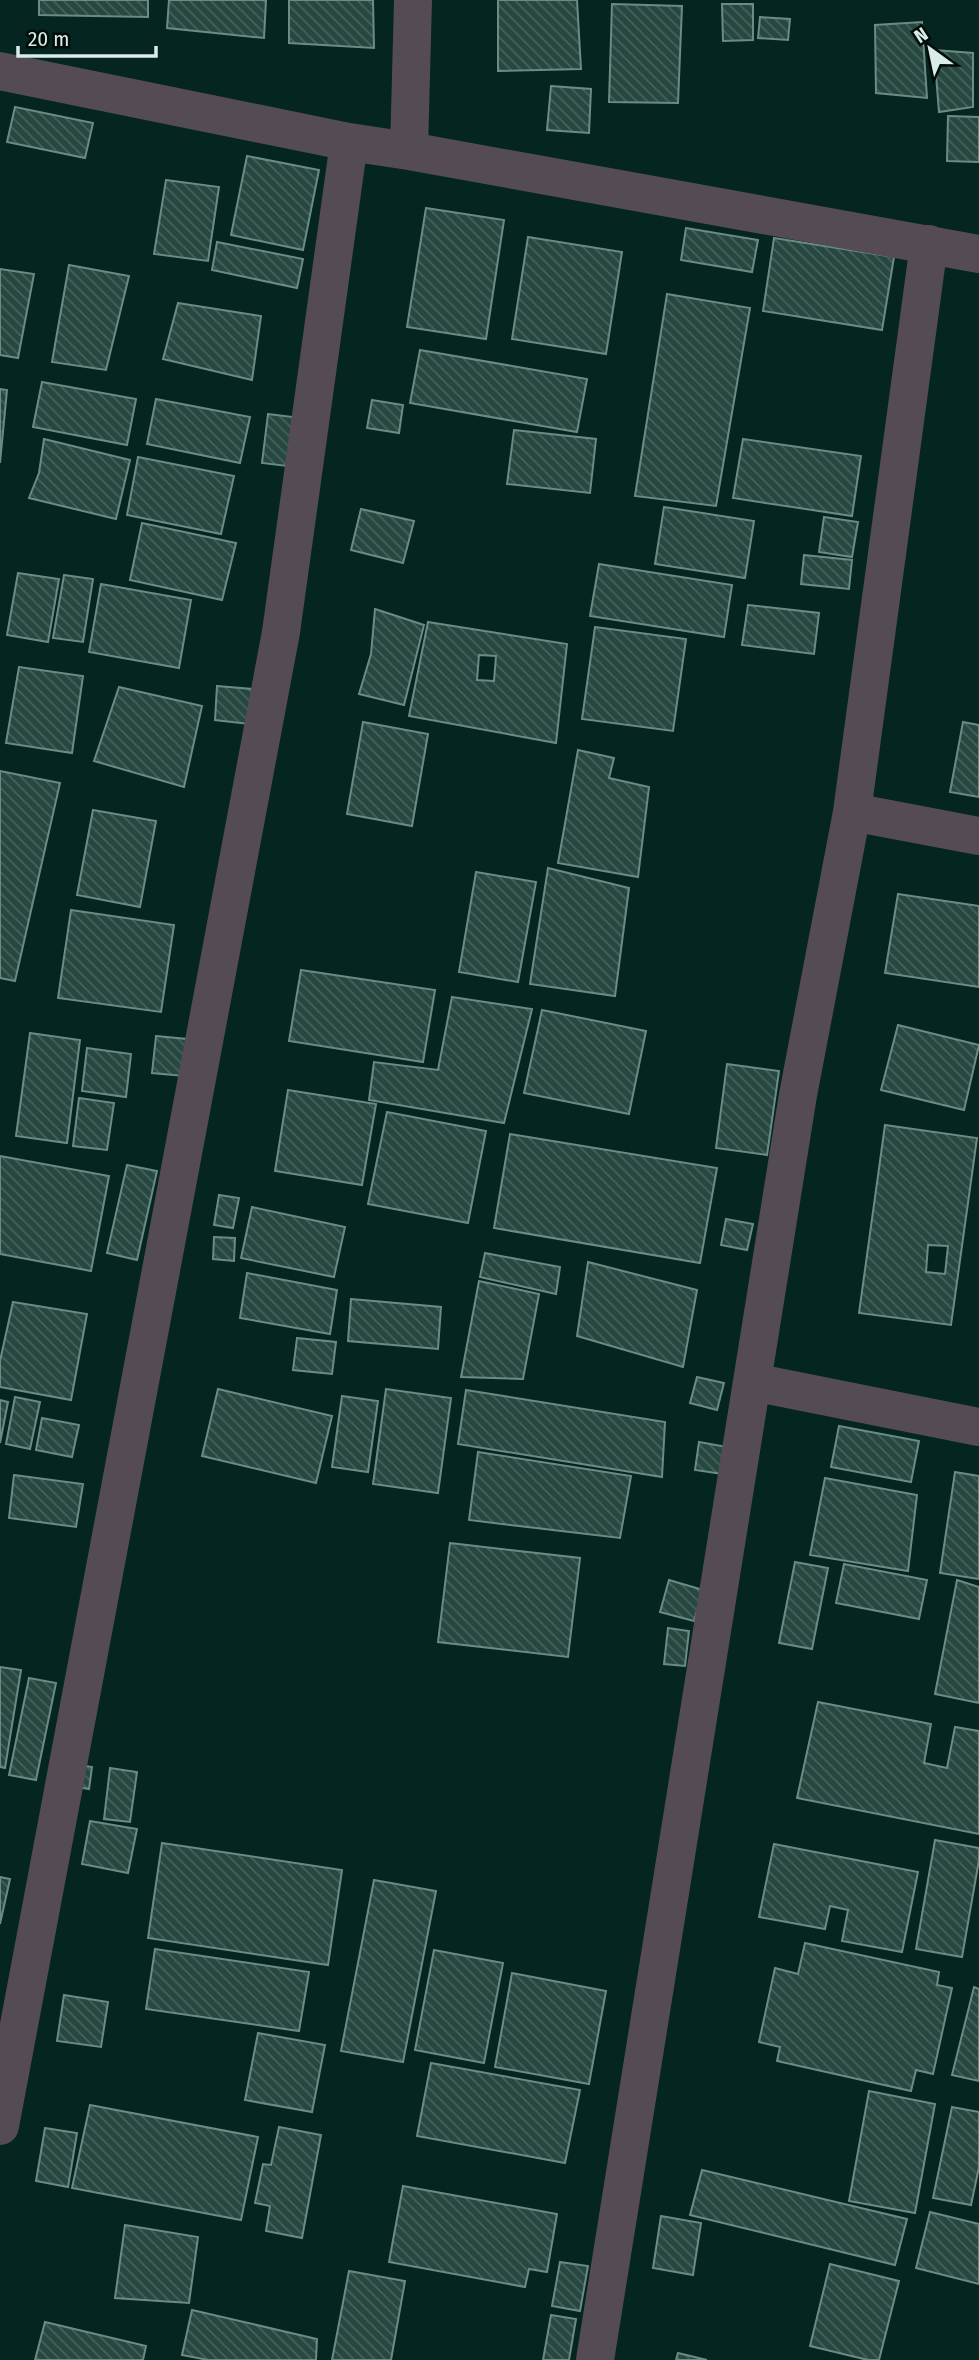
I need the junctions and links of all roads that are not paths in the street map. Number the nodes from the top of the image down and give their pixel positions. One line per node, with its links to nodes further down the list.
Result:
1 (413, 0): 4 (street)
2 (0, 71): 3 (street)
3 (349, 142): 4 (street); 11 (street)
4 (409, 150): 5 (street)
5 (929, 244): 6 (street); 7 (street)
6 (979, 254)
7 (852, 812): 8 (street); 9 (street)
8 (979, 836)
9 (753, 1382): 10 (street); 12 (street)
10 (979, 1427)
11 (0, 2126)
12 (595, 2360)

